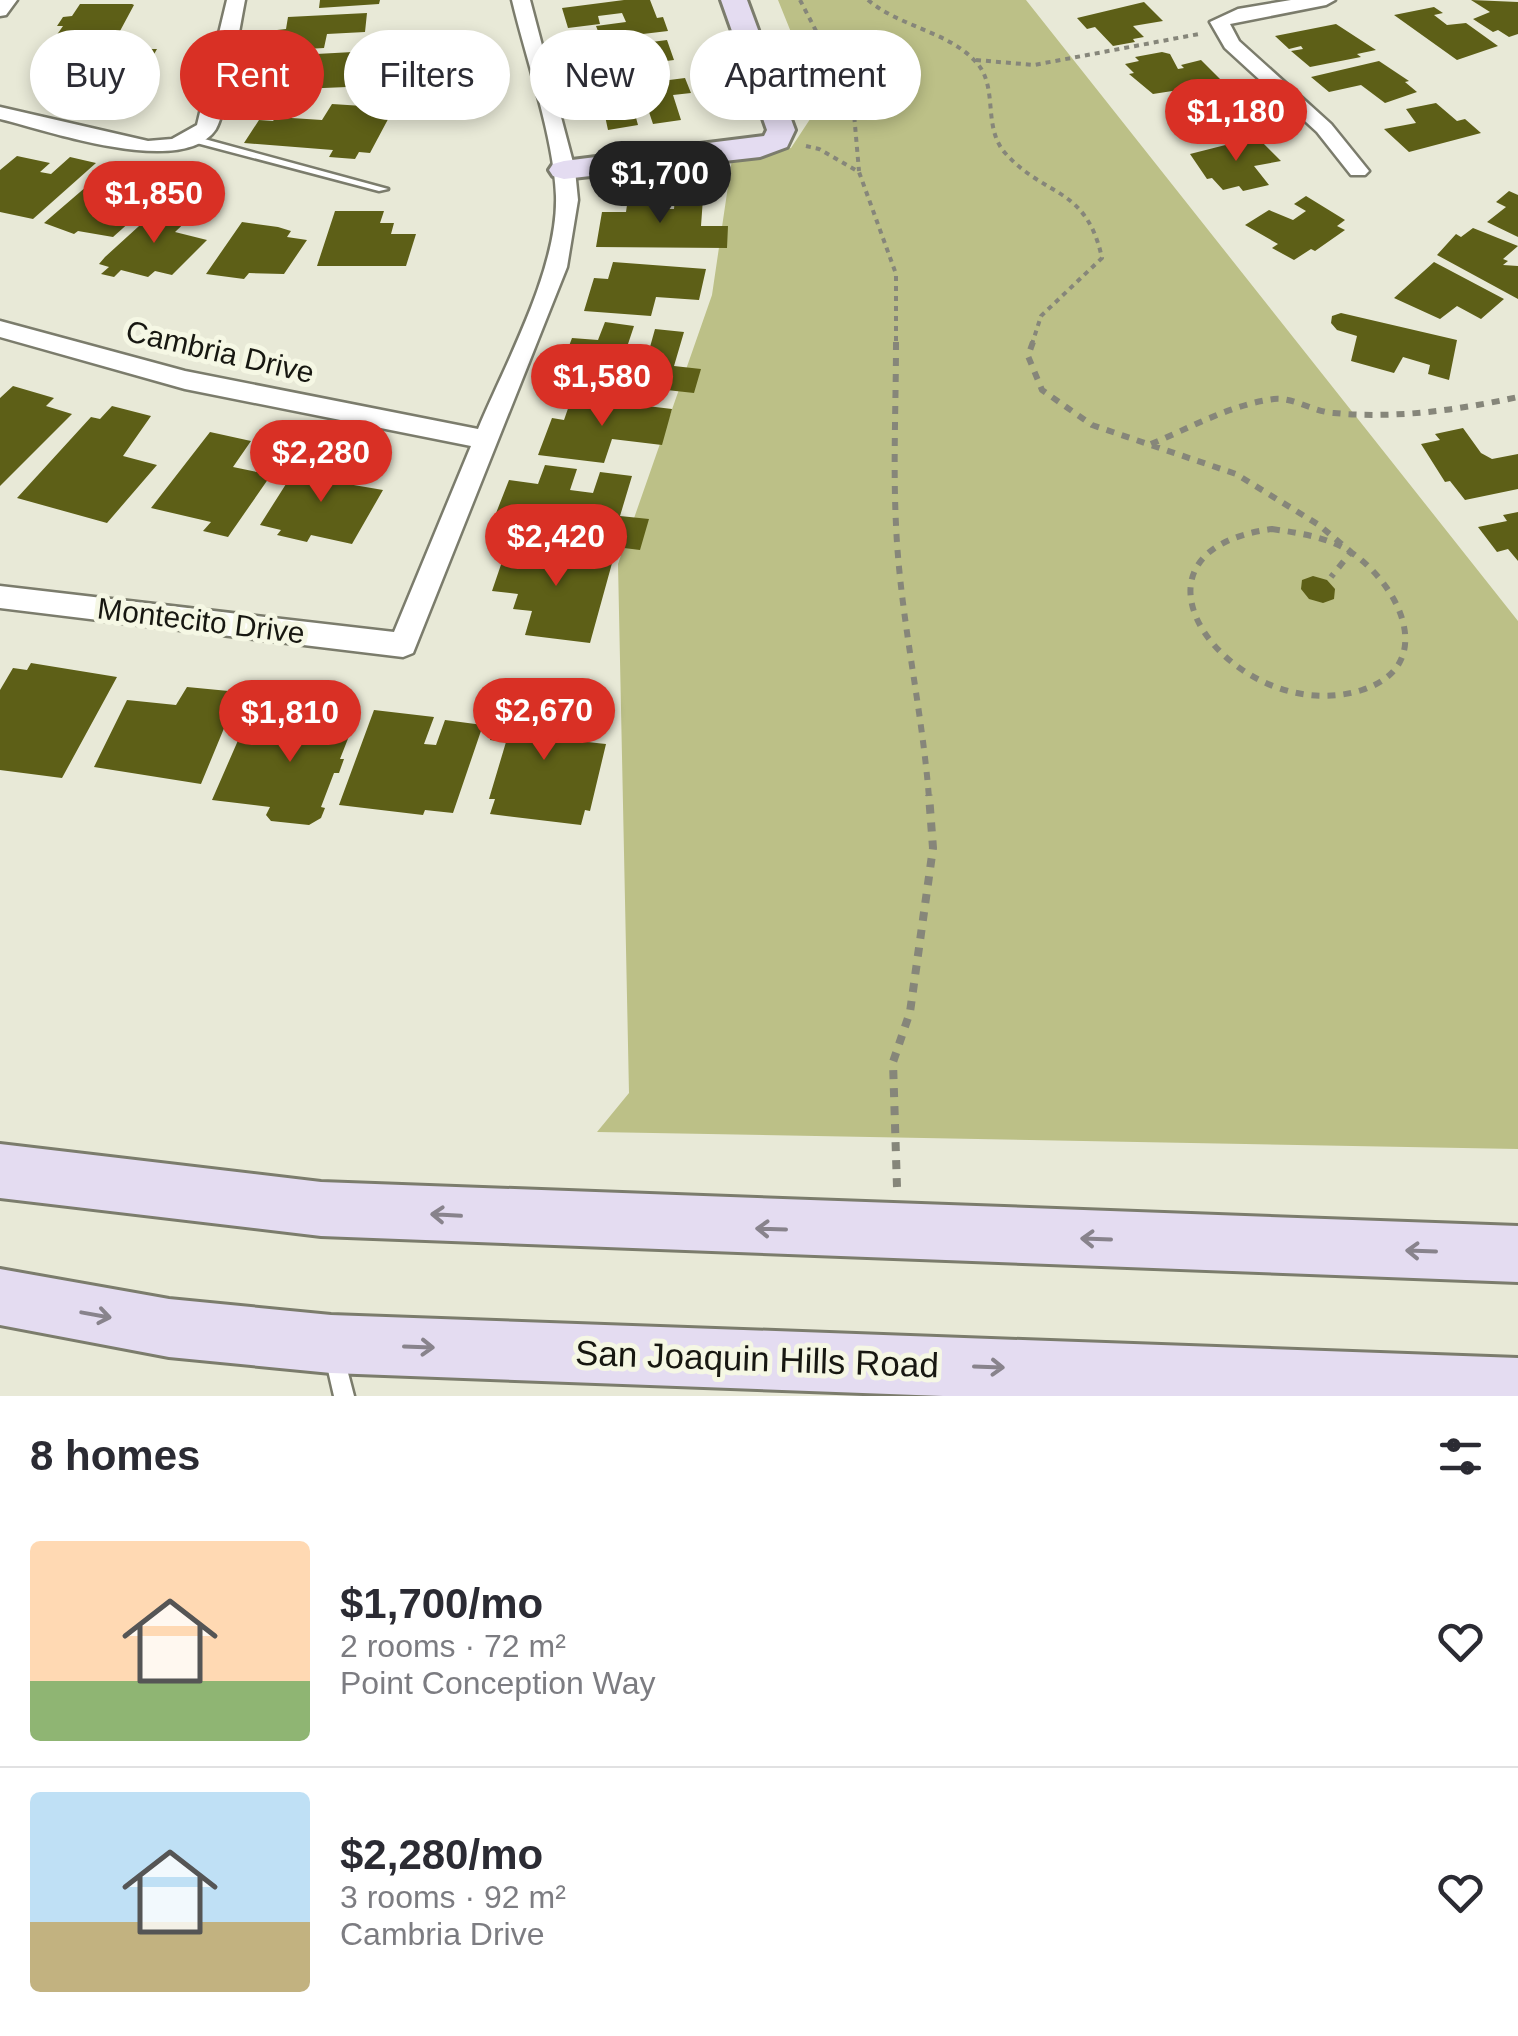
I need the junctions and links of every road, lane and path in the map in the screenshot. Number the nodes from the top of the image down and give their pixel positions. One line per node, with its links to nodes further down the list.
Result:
1 (8, 0): 8 (street)
2 (236, 0): 12 (street)
3 (521, 0): 14 (street)
4 (734, 0): 13 (main road)
5 (800, 0): 16 (path)
6 (868, 0): 10 (path)
7 (1326, 0): 9 (street)
8 (0, 11)
9 (1226, 32): 10 (path); 15 (street)
10 (976, 60): 21 (path)
11 (0, 113): 12 (street)
12 (193, 139): 17 (lane)
13 (778, 140): 14 (main road); 16 (path)
14 (564, 170): 20 (street)
15 (1358, 171)
16 (859, 172): 26 (path)
17 (384, 189)
18 (0, 329): 20 (street, Cambria Drive)
19 (1518, 397): 21 (path)
20 (486, 440): 24 (street, Montecito Drive)
21 (1149, 445): 22 (path)
22 (1351, 552): 22 (path); 23 (path)
23 (1332, 576)
24 (0, 597)
25 (0, 1171): 26 (main road, one-way to 25)
26 (899, 1233): 27 (main road, one-way to 26)
27 (1518, 1254)
28 (0, 1297): 29 (main road, San Joaquin Hills Road, one-way to 29)
29 (338, 1370): 30 (main road, San Joaquin Hills Road, one-way to 30)
30 (1518, 1388)

